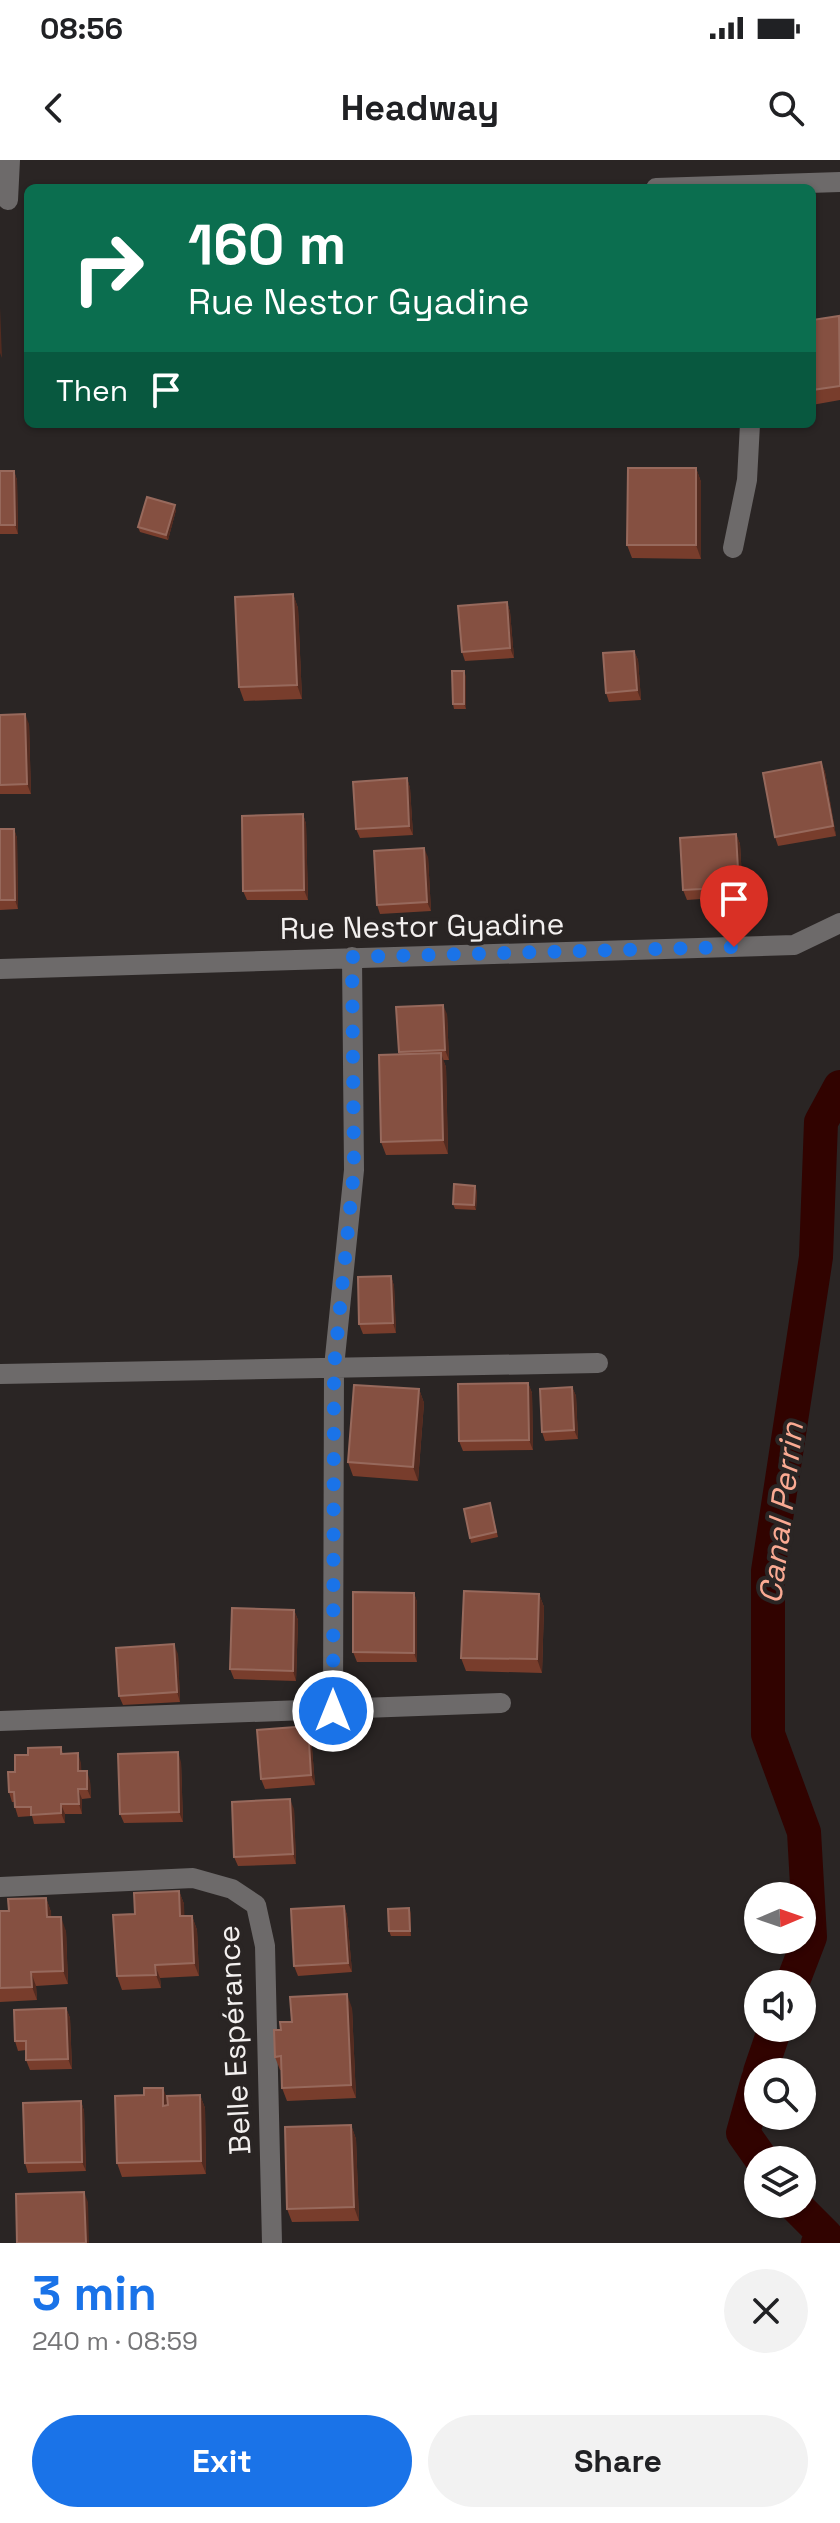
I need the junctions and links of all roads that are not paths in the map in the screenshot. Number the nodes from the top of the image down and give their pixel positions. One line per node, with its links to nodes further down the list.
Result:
1 (10, 160): 4 (street)
2 (840, 182): 3 (street)
3 (788, 184)
4 (12, 200)
5 (750, 428): 6 (street)
6 (733, 548)
7 (840, 923): 8 (street, Rue Nestor Gyadine)
8 (352, 957): 9 (street, Rue Nestor Gyadine); 11 (street)
9 (0, 969)
10 (598, 1363): 11 (street)
11 (334, 1367): 12 (street); 14 (street)
12 (0, 1374)
13 (501, 1703): 14 (street)
14 (333, 1711): 15 (street)
15 (0, 1721)
16 (0, 1887): 17 (street, Belle Espérance)
17 (272, 2243)

